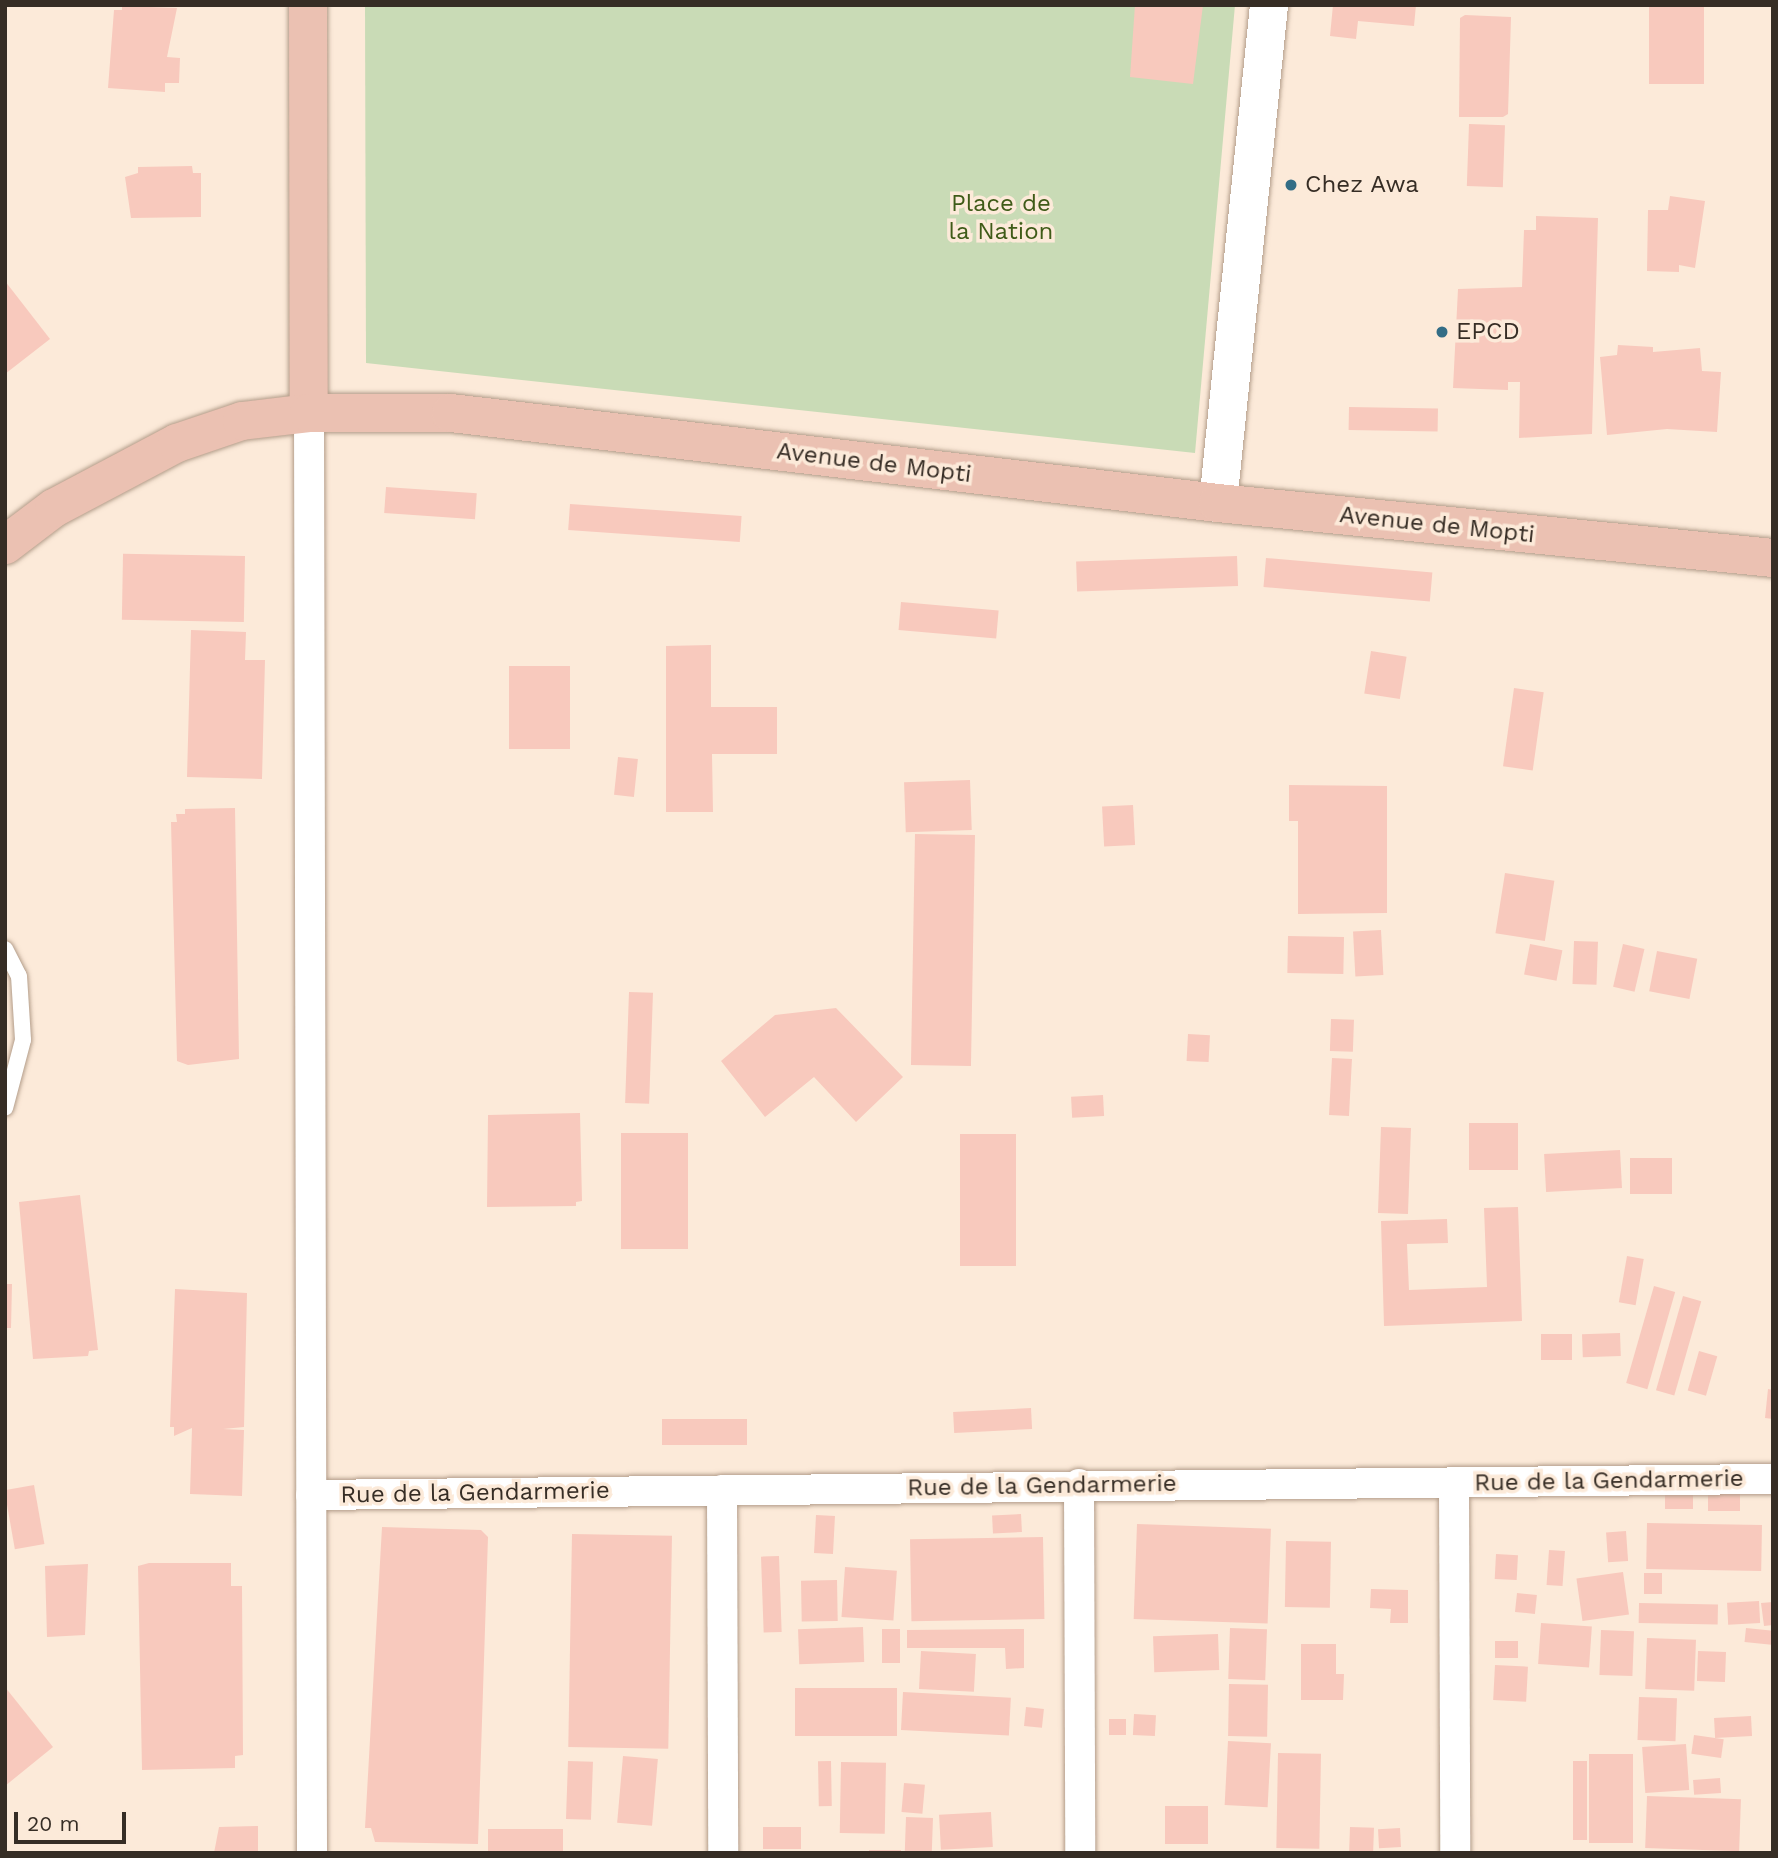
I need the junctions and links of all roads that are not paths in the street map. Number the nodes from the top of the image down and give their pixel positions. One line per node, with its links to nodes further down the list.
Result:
1 (308, 5): 3 (main road)
2 (1269, 5): 4 (main road)
3 (309, 413): 4 (main road, Avenue de Mopti); 5 (main road, Avenue de Mopti); 13 (street)
4 (1218, 503): 6 (main road, Avenue de Mopti)
5 (5, 545)
6 (1773, 558)
7 (5, 949): 8 (lane)
8 (5, 1108)
9 (1773, 1479): 10 (street, Rue de la Gendarmerie)
10 (1454, 1482): 11 (street, Rue de la Gendarmerie); 17 (street)
11 (1079, 1484): 12 (street, Rue de la Gendarmerie); 16 (street)
12 (722, 1490): 13 (street, Rue de la Gendarmerie); 15 (street)
13 (311, 1495): 14 (street)
14 (312, 1853)
15 (723, 1853)
16 (1080, 1853)
17 (1455, 1853)

